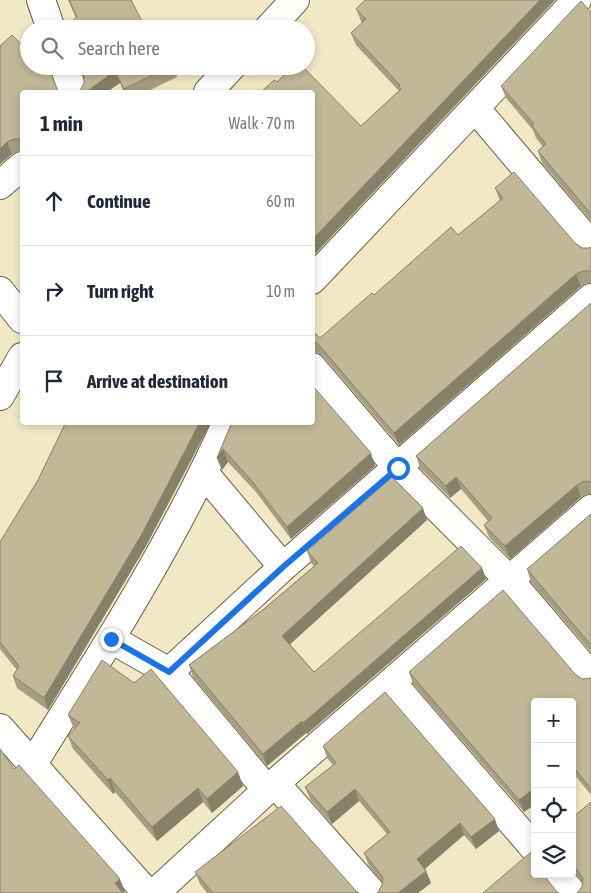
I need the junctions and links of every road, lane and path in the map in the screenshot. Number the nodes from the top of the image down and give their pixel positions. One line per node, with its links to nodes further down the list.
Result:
1 (41, 0): 4 (street)
2 (295, 0): 5 (street)
3 (576, 0): 10 (street)
4 (48, 20)
5 (276, 20)
6 (67, 75): 8 (street)
7 (224, 75): 9 (street)
8 (72, 90)
9 (210, 90)
10 (476, 109): 13 (street); 14 (street)
11 (20, 168): 12 (street)
12 (0, 185)
13 (591, 245)
14 (315, 277)
15 (0, 291): 17 (street)
16 (591, 298): 22 (street)
17 (20, 316)
18 (20, 361): 20 (street)
19 (315, 371): 22 (street)
20 (0, 396)
21 (226, 425): 23 (street)
22 (398, 468): 25 (street); 26 (street)
23 (204, 474): 25 (street); 27 (street)
24 (591, 509): 26 (street)
25 (283, 567): 28 (street)
26 (510, 581): 29 (street); 30 (street)
27 (111, 639): 28 (street); 32 (street)
28 (169, 672): 33 (street)
29 (591, 676)
30 (392, 682): 33 (street); 34 (street)
31 (0, 728): 32 (street)
32 (32, 765): 36 (street)
33 (271, 786): 37 (street); 38 (street)
34 (531, 844)
35 (559, 878): 39 (street)
36 (147, 893)
37 (155, 893)
38 (372, 893)
39 (572, 893)

